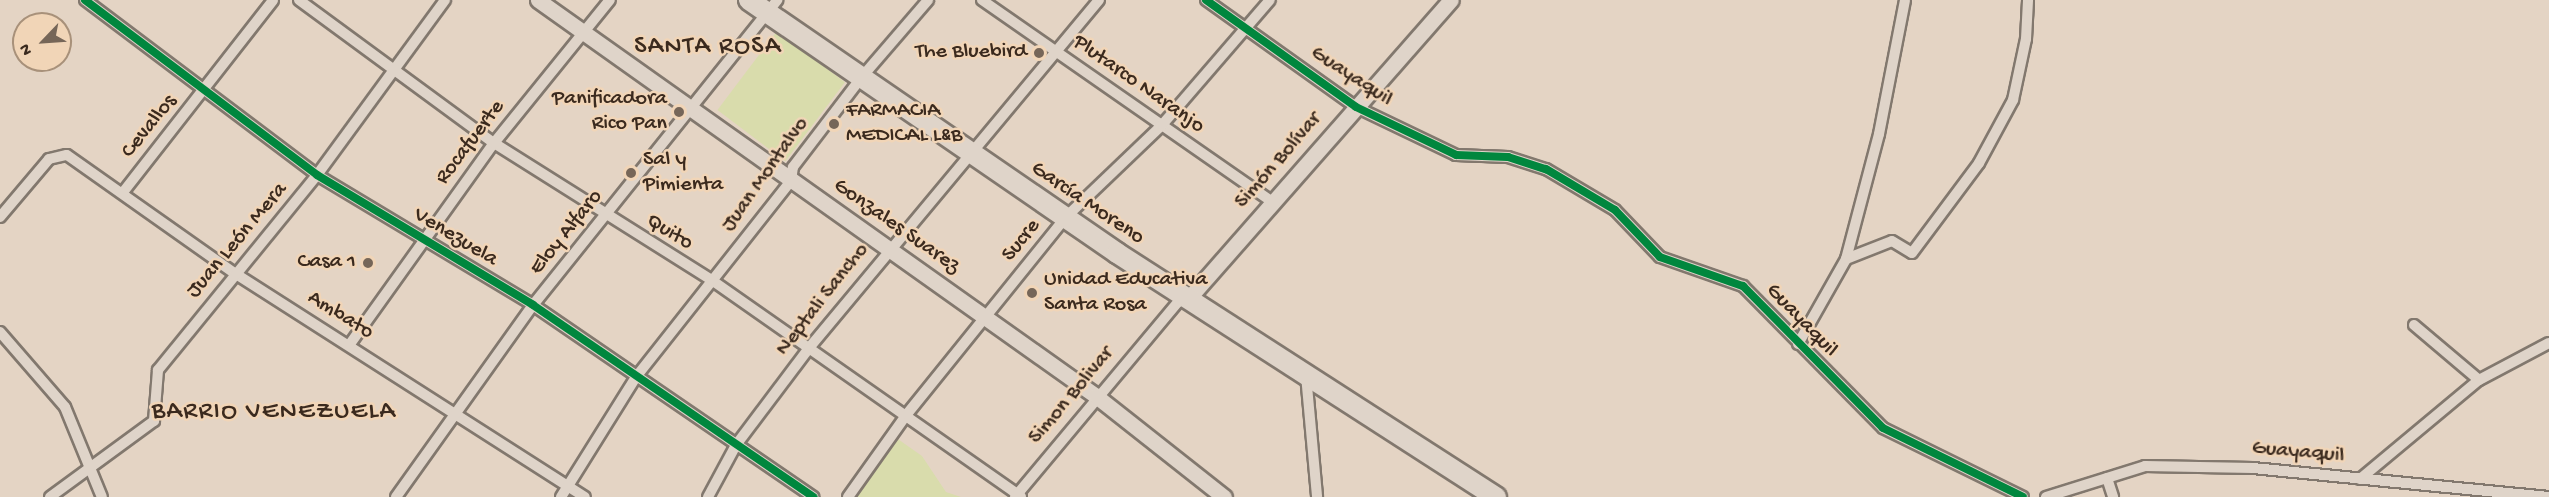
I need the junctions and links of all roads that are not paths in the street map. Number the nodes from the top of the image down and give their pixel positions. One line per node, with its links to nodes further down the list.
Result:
1 (85, 0): 22 (street, Venezuela)
2 (273, 0): 22 (street, Cevallos)
3 (299, 0): 20 (street, Quito)
4 (445, 0): 20 (street, Juan León Mera)
5 (538, 0): 18 (street, Gonzales Suarez)
6 (610, 0): 18 (street, Rocafuerte)
7 (749, 0): 16 (highway, García Moreno)
8 (928, 0): 21 (street, Juan Montalvo)
9 (982, 0): 19 (street, Plutarco Naranjo)
10 (1099, 0): 19 (street, Neptali Sancho)
11 (1206, 0): 17 (street, Guayaquil)
12 (1270, 0): 17 (street, Sucre)
13 (1905, 0): 37 (street)
14 (2028, 0): 37 (street)
15 (1446, 2): 23 (street, Simón Bolívar)
16 (772, 6): 21 (highway, García Moreno); 24 (street, Eloy Alfaro)
17 (1248, 27): 23 (street, Guayaquil); 25 (street, Sucre)
18 (583, 33): 24 (street, Gonzales Suarez); 26 (street, Rocafuerte)
19 (1054, 51): 25 (street, Plutarco Naranjo); 27 (street, Neptali Sancho)
20 (396, 69): 26 (street, Quito); 28 (street, Juan León Mera)
21 (861, 78): 27 (highway, García Moreno); 29 (street, Juan Montalvo)
22 (202, 92): 28 (street, Venezuela); 30 (street, Cevallos)
23 (1356, 107): 31 (street, Simón Bolívar); 47 (street, Guayaquil)
24 (690, 109): 29 (street, Gonzales Suarez); 33 (street, Eloy Alfaro)
25 (1162, 125): 31 (street, Plutarco Naranjo); 34 (street, Sucre)
26 (494, 143): 33 (street, Quito); 35 (street, Rocafuerte)
27 (967, 152): 34 (highway, García Moreno); 36 (street, Neptali Sancho)
28 (317, 176): 35 (street, Venezuela); 38 (street, Juan León Mera)
29 (791, 181): 36 (street, Gonzales Suarez); 39 (street, Juan Montalvo)
30 (124, 191): 32 (street, Ambato); 38 (street, Ambato)
31 (1273, 202): 40 (street, Simón Bolívar)
32 (0, 217)
33 (606, 218): 39 (street, Quito); 41 (street, Eloy Alfaro)
34 (1065, 218): 40 (highway, García Moreno); 42 (street, Sucre)
35 (423, 240): 41 (street, Venezuela); 46 (street, Rocafuerte)
36 (888, 249): 42 (street, Gonzales Suarez); 48 (street, Neptali Sancho)
37 (1846, 259): 47 (street)
38 (236, 274): 46 (street, Ambato); 56 (street, Juan León Mera)
39 (713, 281): 48 (street, Quito); 50 (street, Juan Montalvo)
40 (1188, 299): 49 (highway, García Moreno); 52 (street, Simon Bolivar)
41 (533, 305): 50 (street, Venezuela); 54 (street, Eloy Alfaro)
42 (985, 317): 52 (street, Gonzales Suarez); 53 (street, Sucre)
43 (2414, 325): 51 (street)
44 (0, 332): 56 (street)
45 (2549, 343): 51 (street)
46 (350, 344): 54 (street, Ambato)
47 (1798, 344): 72 (street, Guayaquil)
48 (809, 348): 53 (street, Quito); 55 (street, Neptali Sancho)
49 (1306, 373): 70 (street); 71 (highway, García Moreno)
50 (636, 377): 55 (street, Venezuela); 59 (street, Juan Montalvo)
51 (2479, 380): 58 (street)
52 (1096, 396): 60 (street, Simon Bolivar); 69 (street, Gonzales Suarez)
53 (906, 414): 60 (street, Quito); 68 (street, Sucre)
54 (455, 417): 59 (street, Ambato); 63 (street, Eloy Alfaro)
55 (736, 446): 66 (street, Neptali Sancho); 67 (street, Venezuela)
56 (92, 469): 61 (street, Juan León Mera); 62 (street)
57 (2107, 478): 58 (street, Guayaquil); 73 (street, Guayaquil); 74 (street)
58 (2360, 479): 75 (street, Guayaquil)
59 (567, 485): 64 (street, Juan Montalvo); 65 (street, Ambato)
60 (1018, 496)
61 (50, 497)
62 (102, 497)
63 (396, 497)
64 (561, 497)
65 (585, 497)
66 (708, 497)
67 (813, 497)
68 (848, 497)
69 (1224, 497)
70 (1317, 497)
71 (1496, 497)
72 (2023, 497)
73 (2046, 497)
74 (2113, 497)
75 (2549, 497)

